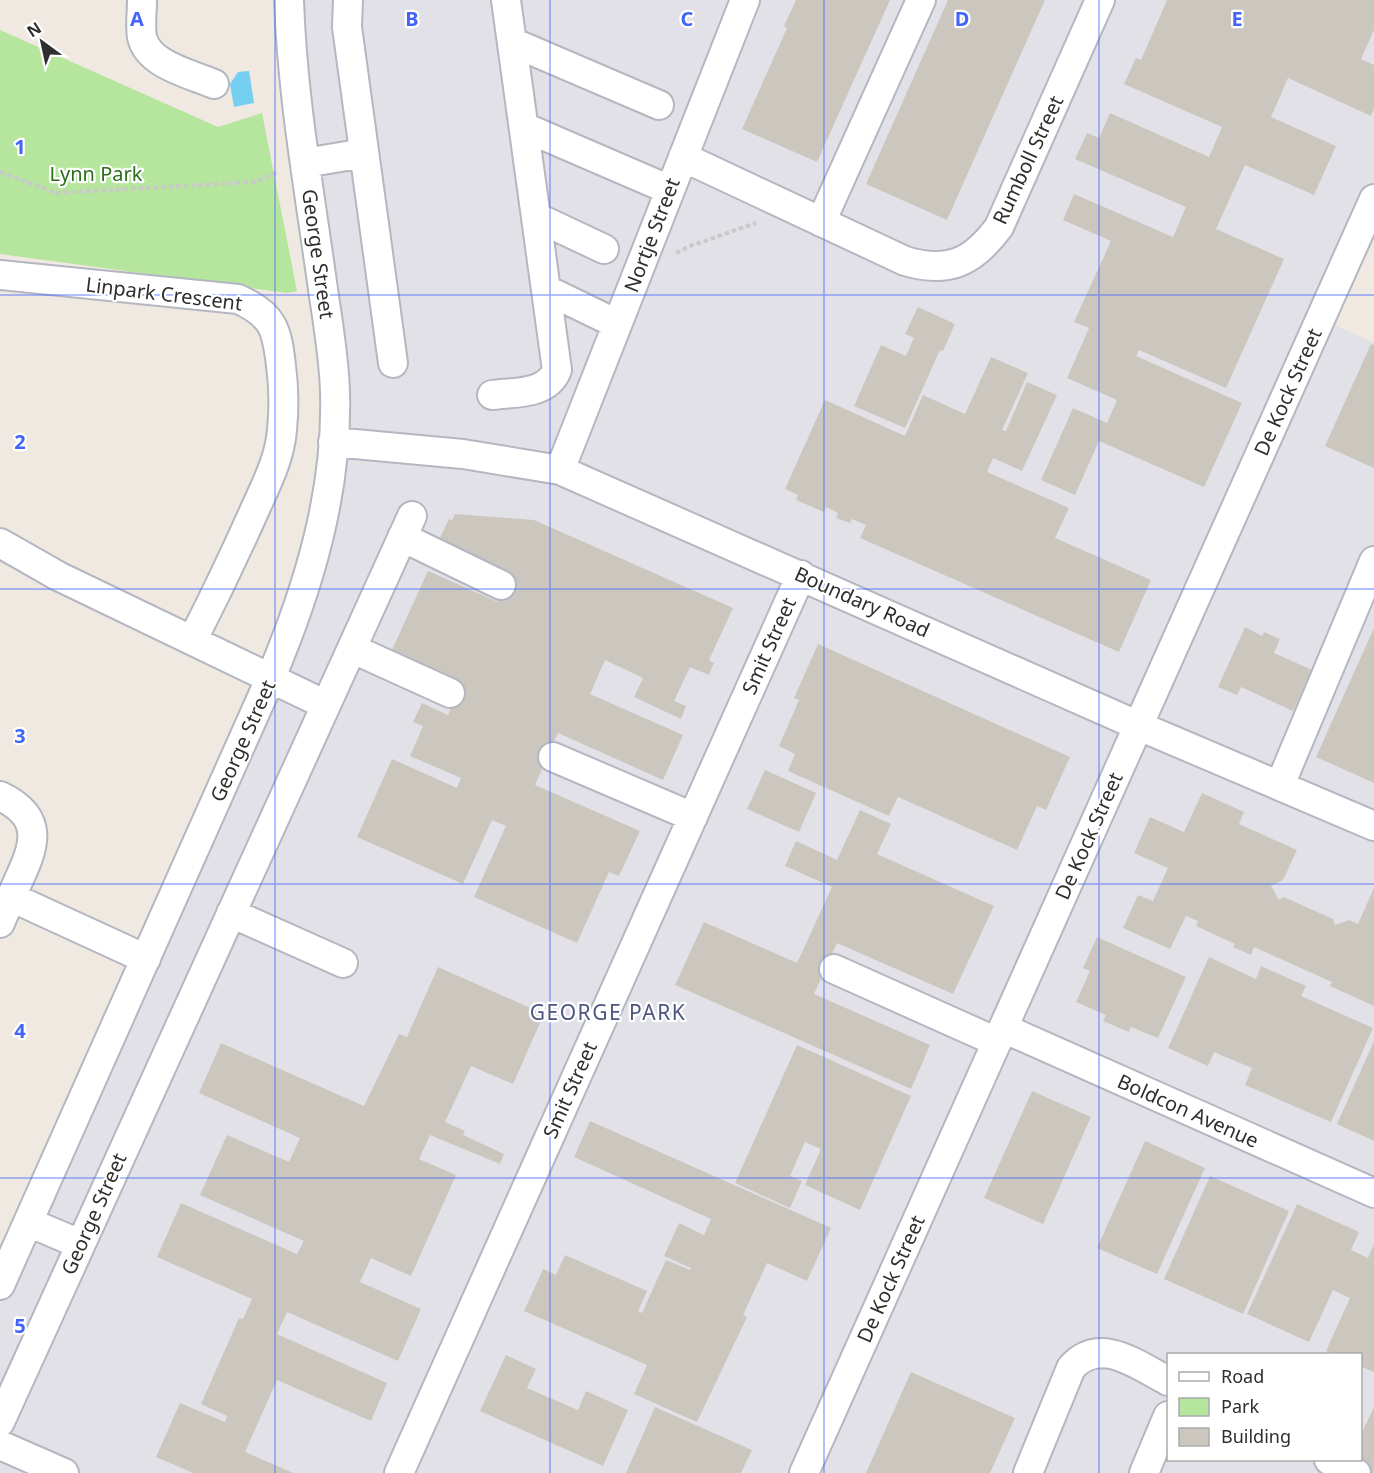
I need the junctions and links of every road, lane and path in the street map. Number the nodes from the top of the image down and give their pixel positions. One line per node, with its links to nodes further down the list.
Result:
1 (142, 0): 9 (street)
2 (289, 0): 14 (street, George Street)
3 (348, 0): 12 (street)
4 (506, 0): 8 (street)
5 (745, 0): 13 (street, Nortje Street)
6 (921, 0): 20 (street)
7 (1100, 0): 20 (street, Rumboll Street)
8 (512, 42): 10 (street); 11 (street)
9 (213, 84)
10 (659, 105)
11 (524, 127): 16 (street); 19 (street)
12 (364, 153): 14 (street, George Street); 27 (street)
13 (683, 157): 16 (street, Nortje Street); 18 (street, Rumboll Street)
14 (305, 163): 15 (path); 29 (street, George Street)
15 (0, 172)
16 (670, 190): 24 (street, Nortje Street)
17 (1374, 199): 21 (street, De Kock Street)
18 (785, 204): 20 (street, Rumboll Street); 24 (path)
19 (536, 217): 22 (street); 25 (street)
20 (821, 222)
21 (1364, 247): 40 (street, De Kock Street)
22 (604, 249)
23 (0, 275): 35 (street, Linpark Crescent)
24 (636, 275): 26 (street, Nortje Street)
25 (547, 290): 26 (street); 28 (street)
26 (617, 324): 30 (street, Nortje Street)
27 (393, 363)
28 (492, 395)
29 (333, 442): 30 (street, Boundary Road); 37 (street, George Street)
30 (560, 470): 33 (street, Boundary Road)
31 (0, 543): 35 (street)
32 (1374, 561): 42 (street)
33 (801, 575): 40 (street, Boundary Road); 44 (street, Smit Street)
34 (501, 585): 36 (street, George Street)
35 (193, 639): 37 (street)
36 (353, 649): 38 (street); 39 (street, George Street)
37 (271, 677): 39 (street); 49 (street, George Street)
38 (450, 693)
39 (326, 705): 47 (street, George Street)
40 (1138, 726): 42 (street, Boundary Road); 52 (street, De Kock Street)
41 (552, 757): 44 (street)
42 (1280, 785): 45 (street, Boundary Road)
43 (0, 796): 46 (street)
44 (693, 817): 63 (street, Smit Street)
45 (1374, 825)
46 (11, 897): 48 (street); 49 (street)
47 (231, 913): 50 (street); 55 (street, George Street)
48 (0, 923)
49 (146, 959): 54 (street, George Street)
50 (343, 963)
51 (834, 969): 52 (street, Boldcon Avenue)
52 (1000, 1035): 53 (street, Boldcon Avenue); 64 (street, De Kock Street)
53 (1374, 1193)
54 (28, 1222): 55 (street); 56 (street, George Street)
55 (80, 1244): 59 (street, George Street)
56 (0, 1285)
57 (1167, 1381): 65 (street)
58 (1167, 1418): 66 (street)
59 (0, 1422)
60 (0, 1445): 62 (street)
61 (1331, 1461): 67 (street)
62 (64, 1473)
63 (399, 1473)
64 (804, 1473)
65 (1028, 1473)
66 (1144, 1473)
67 (1356, 1473)

